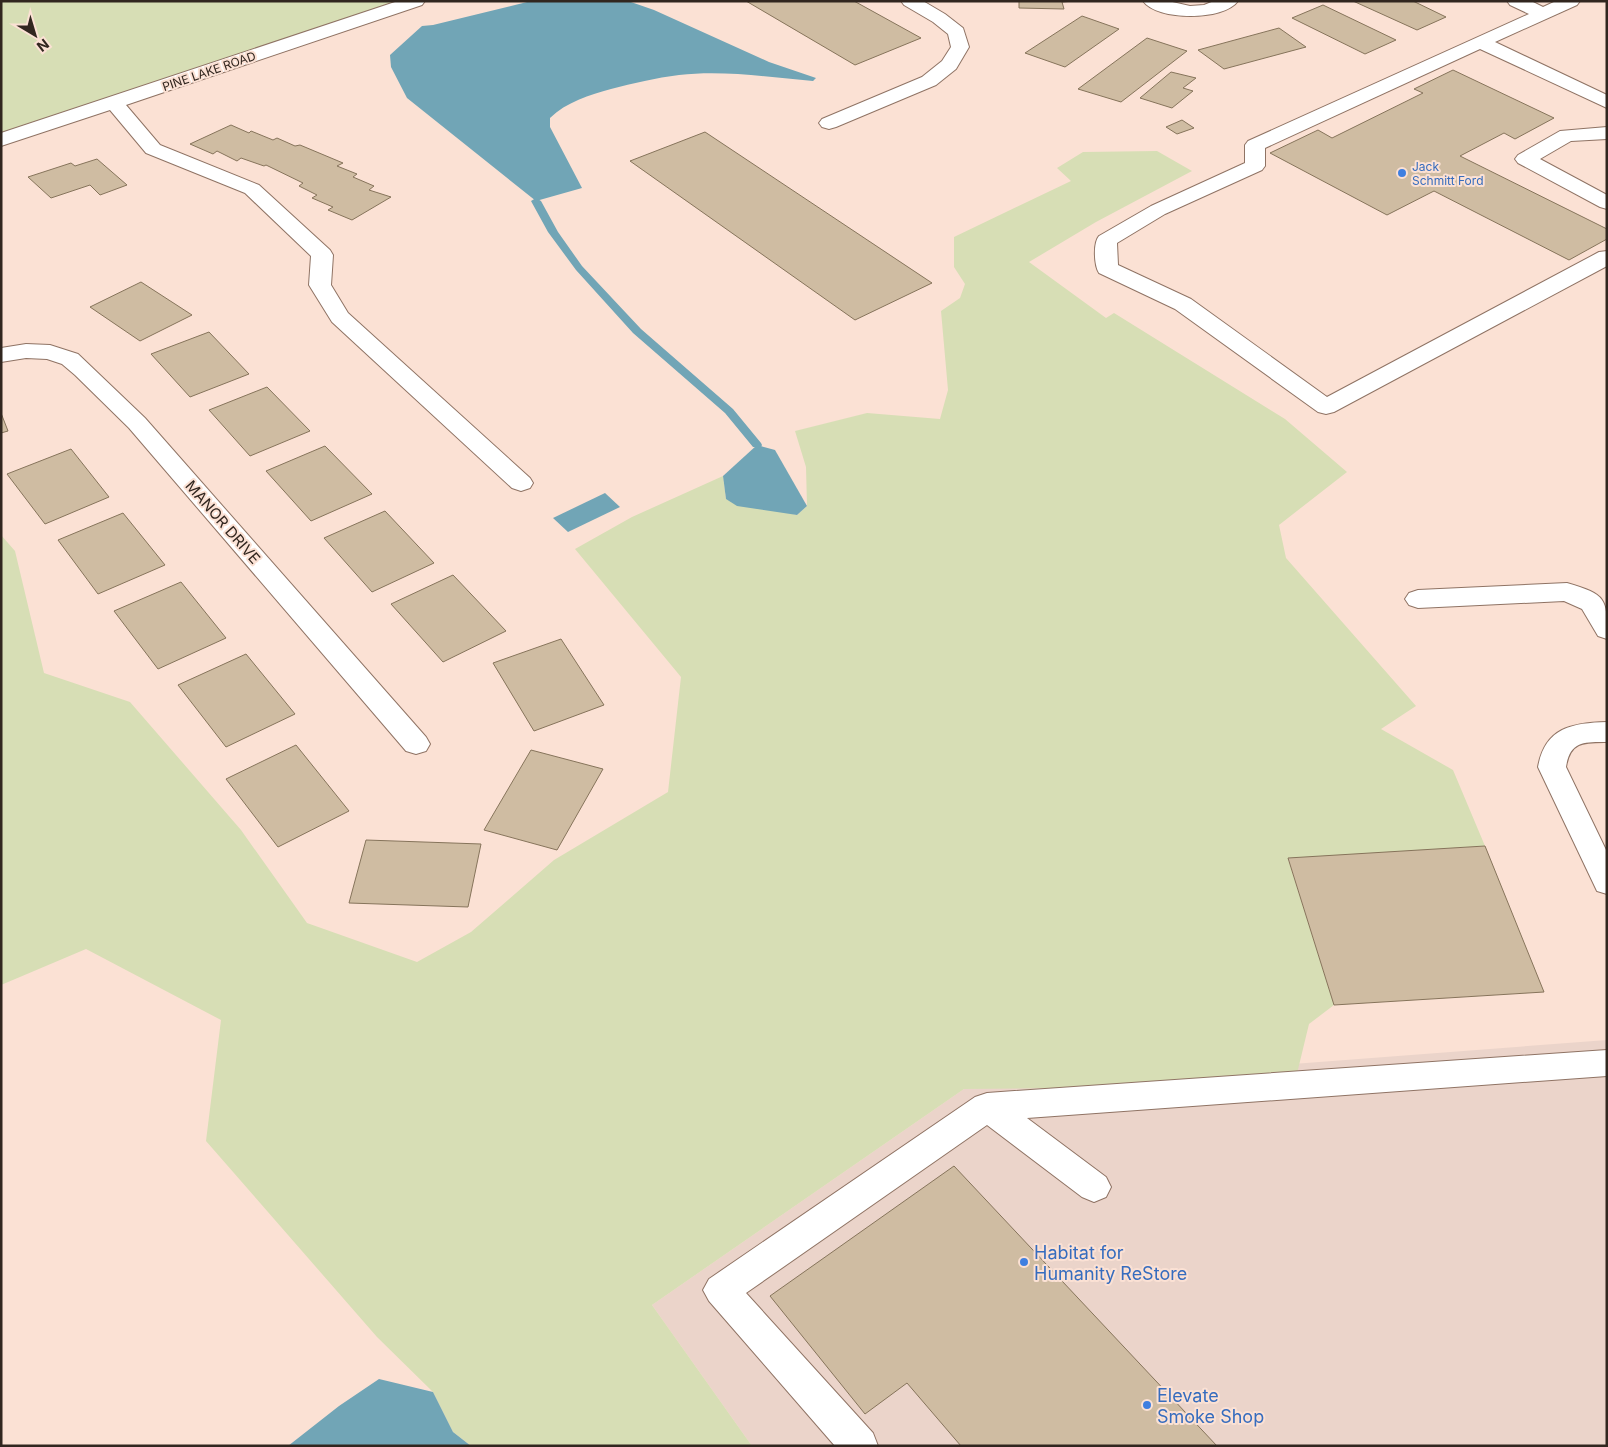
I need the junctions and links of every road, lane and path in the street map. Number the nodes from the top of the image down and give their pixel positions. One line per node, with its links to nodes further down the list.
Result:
1 (416, 1): 10 (street, PINE LAKE ROAD)
2 (910, 1): 11 (street)
3 (1152, 1): 4 (street)
4 (1228, 1)
5 (1516, 1): 7 (street)
6 (1571, 1): 7 (street)
7 (1544, 14): 8 (street)
8 (1482, 43): 9 (street); 15 (street)
9 (1607, 102)
10 (114, 103): 13 (street, PINE LAKE ROAD); 17 (street)
11 (829, 123)
12 (1607, 133): 14 (street)
13 (1, 140)
14 (1607, 203)
15 (1607, 257)
16 (1, 354): 21 (street, MANOR DRIVE)
17 (521, 483)
18 (1418, 599): 19 (street)
19 (1607, 630)
20 (1607, 732): 22 (street)
21 (416, 744)
22 (1607, 883)
23 (1607, 1063): 24 (street)
24 (987, 1107): 25 (street); 26 (street)
25 (1094, 1187)
26 (860, 1446)

